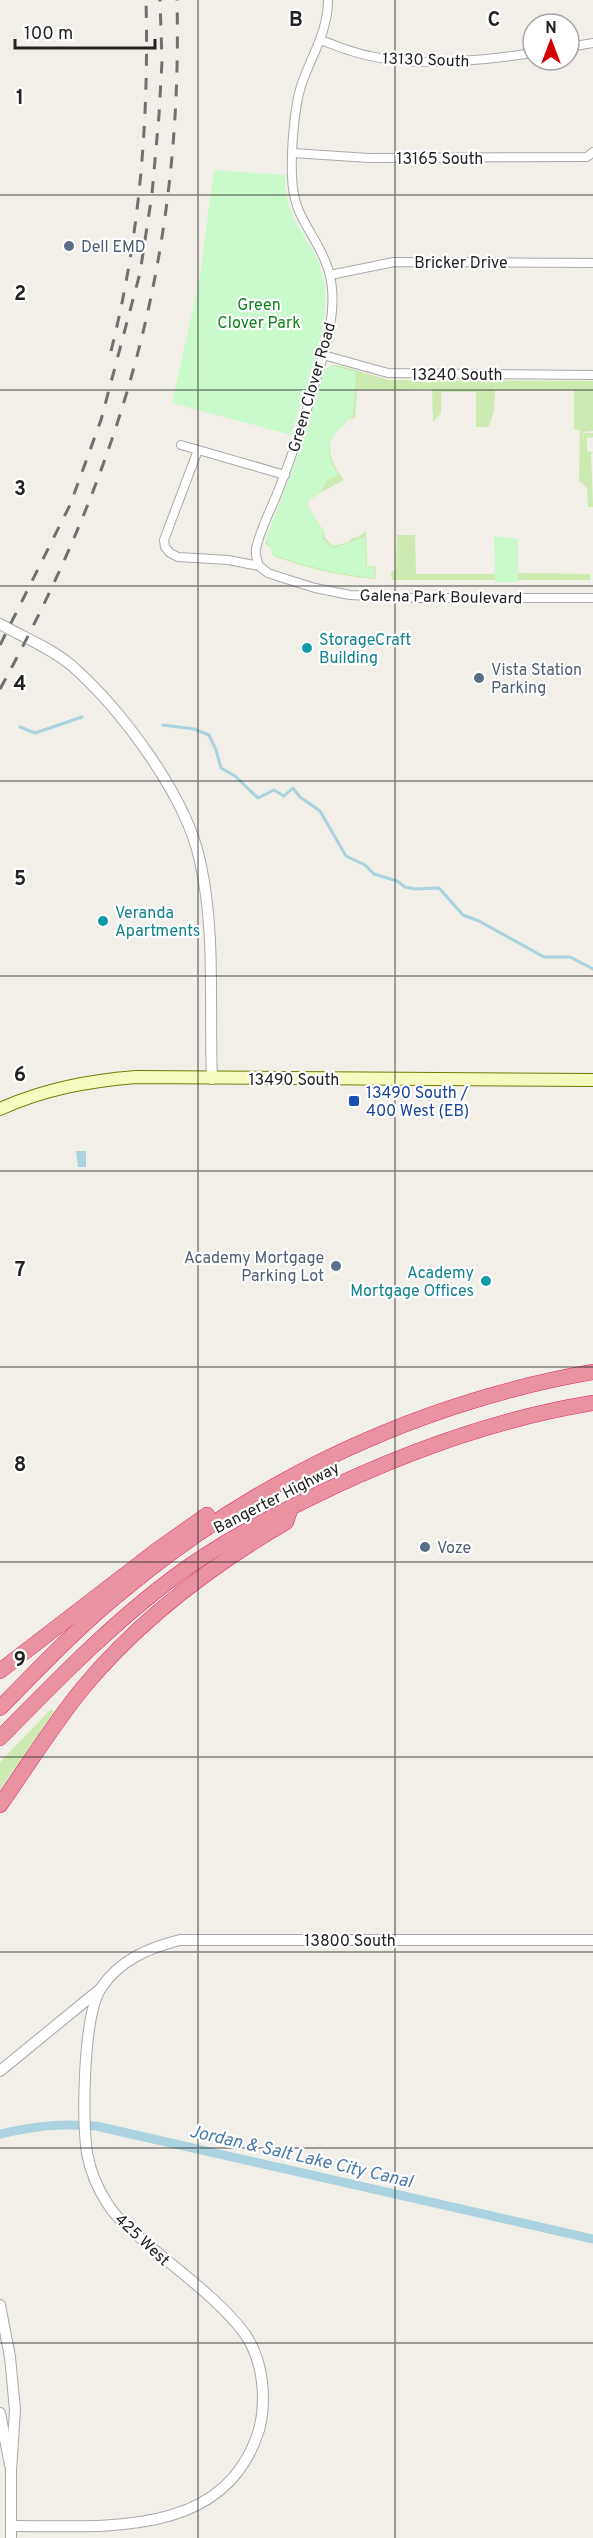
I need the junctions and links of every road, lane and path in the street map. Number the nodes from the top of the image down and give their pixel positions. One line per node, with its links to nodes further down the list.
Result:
1 (327, 0): 2 (street, Green Clover Road)
2 (321, 40): 3 (street, 13130 South); 4 (street, Green Clover Road)
3 (521, 55)
4 (293, 153): 5 (street, 13165 South); 7 (street, Green Clover Road)
5 (591, 157)
6 (593, 262): 7 (street, Bricker Drive)
7 (330, 275): 8 (street, Green Clover Road)
8 (323, 356): 9 (street, 13240 South); 12 (street, Green Clover Road)
9 (593, 375)
10 (181, 445): 11 (street)
11 (198, 450): 12 (street); 13 (street, Galena Park Boulevard)
12 (285, 474): 13 (street, Green Clover Road)
13 (259, 566): 14 (street, Galena Park Boulevard)
14 (593, 598)
15 (0, 624): 16 (street)
16 (212, 1079): 17 (main road, 13490 South); 18 (main road, 13490 South)
17 (593, 1080)
18 (0, 1109)
19 (593, 1372): 21 (highway, Bangerter Highway)
20 (593, 1403): 22 (highway, Bangerter Highway)
21 (338, 1452): 23 (highway); 24 (highway, Bangerter Highway)
22 (291, 1507): 25 (highway, Bangerter Highway); 26 (highway)
23 (0, 1671)
24 (0, 1708)
25 (0, 1738)
26 (0, 1805)
27 (593, 1940): 28 (street, 13800 South)
28 (115, 1972): 29 (street, 425 West)
29 (101, 1988): 30 (street); 34 (street, 425 West)
30 (0, 2072)
31 (0, 2306): 33 (street)
32 (0, 2413): 33 (street)
33 (11, 2471): 34 (street)
34 (11, 2526): 35 (street)
35 (11, 2538)

